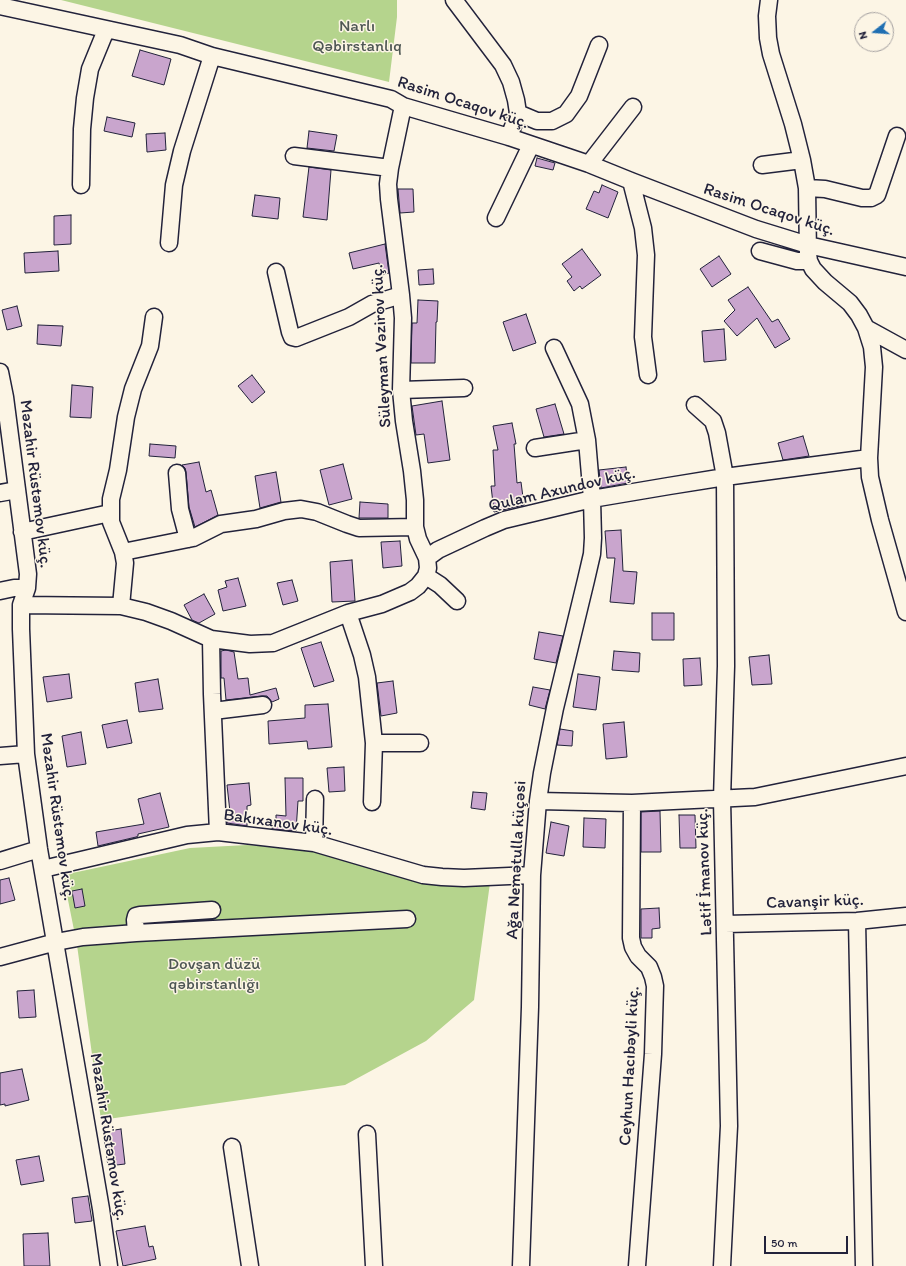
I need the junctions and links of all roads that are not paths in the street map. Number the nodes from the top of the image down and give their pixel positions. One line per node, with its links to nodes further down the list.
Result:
1 (454, 0): 9 (street)
2 (769, 0): 14 (street)
3 (0, 6): 4 (street, Rasim Ocaqov küç.)
4 (106, 30): 6 (street, Rasim Ocaqov küç.); 19 (street)
5 (600, 45): 9 (street)
6 (212, 56): 7 (street, Rasim Ocaqov küç.); 22 (street)
7 (403, 106): 11 (street, Rasim Ocaqov küç.); 17 (street, Süleyman Vəzirov küç.)
8 (634, 107): 15 (street)
9 (518, 113): 11 (street)
10 (897, 136): 20 (street)
11 (509, 137): 12 (street, Rasim Ocaqov küç.)
12 (531, 145): 15 (street, Rasim Ocaqov küç.); 21 (street)
13 (294, 156): 17 (street)
14 (802, 160): 16 (street); 20 (street)
15 (589, 164): 18 (street, Rasim Ocaqov küç.)
16 (762, 165)
17 (390, 168): 28 (street, Süleyman Vəzirov küç.)
18 (631, 181): 23 (street, Rasim Ocaqov küç.); 34 (street)
19 (81, 185)
20 (807, 188): 23 (street)
21 (496, 218)
22 (169, 243)
23 (808, 245): 25 (street); 26 (street, Rasim Ocaqov küç.)
24 (760, 252): 25 (street)
25 (809, 261): 30 (street)
26 (906, 267)
27 (276, 272): 28 (street)
28 (401, 294): 36 (street, Süleyman Vəzirov küç.)
29 (154, 317): 46 (street)
30 (866, 328): 32 (street); 40 (street)
31 (554, 348): 38 (street, Ağa Nemətulla küçəsi)
32 (906, 350)
33 (0, 372): 43 (street, Məzahir Rüstəmov küç.)
34 (648, 375)
35 (464, 388): 36 (street)
36 (401, 390): 47 (street, Süleyman Vəzirov küç.)
37 (695, 405): 42 (street, Lətif İmanov küç.)
38 (587, 440): 39 (street); 45 (street, Ağa Nemətulla küçəsi)
39 (535, 448)
40 (869, 458): 42 (street, Qulam Axundov küç.); 56 (street)
41 (177, 473): 49 (street)
42 (725, 477): 45 (street, Qulam Axundov küç.); 69 (street, Lətif İmanov küç.)
43 (17, 490): 44 (street); 48 (street, Məzahir Rüstəmov küç.)
44 (0, 493)
45 (592, 499): 51 (street, Qulam Axundov küç.); 70 (street, Ağa Nemətulla küçəsi)
46 (110, 513): 48 (street); 50 (street)
47 (415, 527): 49 (street); 51 (street, Süleyman Vəzirov küç.)
48 (22, 532): 53 (street, Məzahir Rüstəmov küç.)
49 (188, 539): 50 (street)
50 (123, 552): 58 (street)
51 (427, 558): 52 (street)
52 (426, 576): 55 (street); 59 (street)
53 (27, 588): 54 (street); 57 (street, Məzahir Rüstəmov küç.)
54 (0, 591)
55 (457, 601)
56 (905, 604)
57 (21, 605): 58 (street); 65 (street, Məzahir Rüstəmov küç.)
58 (121, 606): 60 (street)
59 (348, 613): 60 (street); 63 (street)
60 (211, 639): 62 (street)
61 (263, 705): 62 (street)
62 (213, 711): 73 (street)
63 (374, 743): 64 (street); 71 (street)
64 (420, 743)
65 (26, 754): 66 (street); 75 (street, Məzahir Rüstəmov küç.)
66 (0, 756)
67 (906, 766): 69 (street)
68 (316, 799): 74 (street)
69 (722, 799): 72 (street); 83 (street, Lətif İmanov küç.)
70 (538, 801): 72 (street); 78 (street, Ağa Nemətulla küçəsi)
71 (372, 802)
72 (632, 803): 93 (street, Ceyhun Hacıbəyli küç.)
73 (218, 832): 74 (street, Bakıxanov küç.); 77 (street, Bakıxanov küç.)
74 (314, 843): 78 (street, Bakıxanov küç.)
75 (39, 849): 76 (street); 77 (street, Məzahir Rüstəmov küç.)
76 (0, 861)
77 (43, 869): 85 (street, Məzahir Rüstəmov küç.)
78 (532, 875): 92 (street, Ağa Nemətulla küçəsi)
79 (212, 910): 84 (street)
80 (906, 916): 82 (street, Cavanşir küç.)
81 (407, 919): 84 (street)
82 (857, 921): 83 (street, Cavanşir küç.); 95 (street)
83 (725, 924): 94 (street, Lətif İmanov küç.)
84 (136, 933): 85 (street)
85 (56, 942): 86 (street); 89 (street, Məzahir Rüstəmov küç.)
86 (0, 957)
87 (367, 1134): 91 (street)
88 (232, 1147): 90 (street)
89 (109, 1266)
90 (250, 1266)
91 (374, 1266)
92 (521, 1266)
93 (637, 1266)
94 (722, 1266)
95 (864, 1266)

